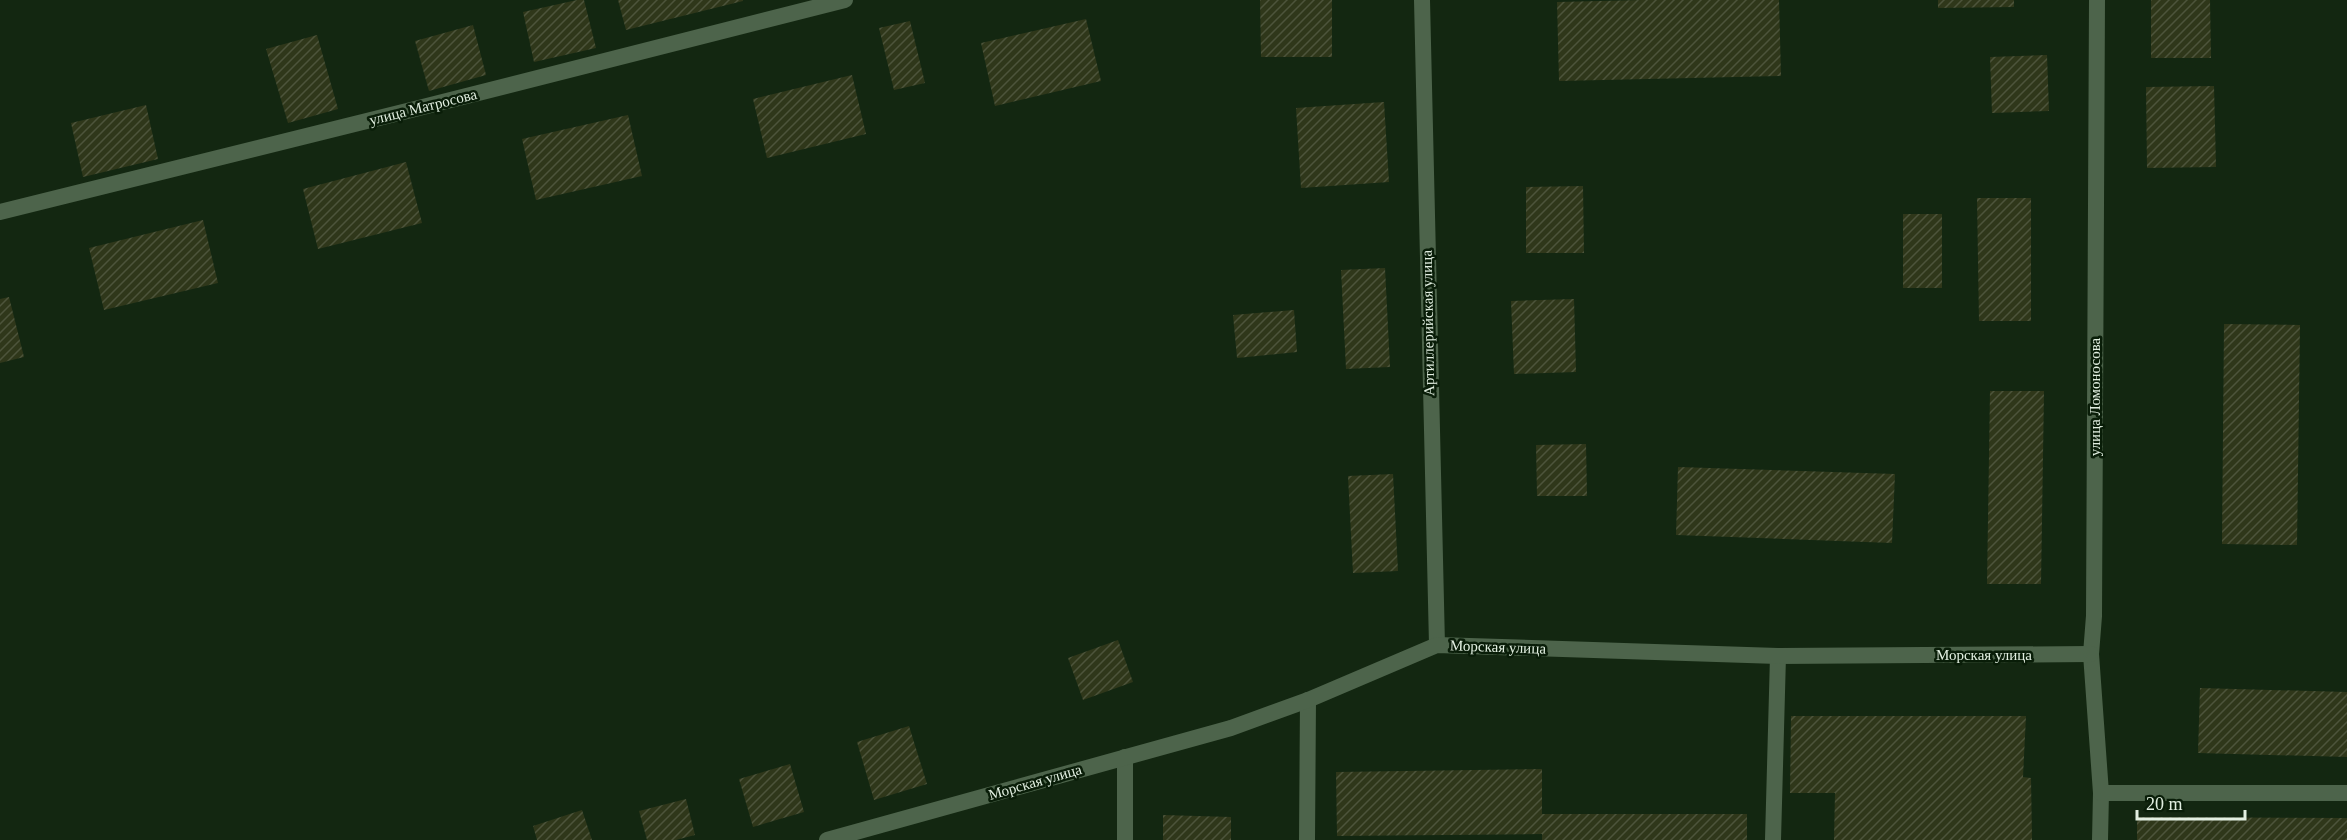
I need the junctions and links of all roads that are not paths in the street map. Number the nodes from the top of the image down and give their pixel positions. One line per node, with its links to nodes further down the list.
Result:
1 (845, 0): 4 (street, улица Матросова)
2 (1422, 0): 5 (street, Артиллерийская улица)
3 (2097, 0): 6 (street, улица Ломоносова)
4 (0, 212)
5 (1437, 645): 7 (street, Морская улица); 8 (street, Морская улица)
6 (2091, 654): 7 (street, Морская улица); 10 (street, улица Ломоносова)
7 (1778, 656): 15 (street)
8 (1308, 700): 9 (street, Морская улица); 14 (street)
9 (1125, 757): 12 (street, Морская улица); 13 (street)
10 (2101, 793): 11 (street); 16 (street, улица Ломоносова)
11 (2347, 793)
12 (827, 840)
13 (1125, 840)
14 (1307, 840)
15 (1773, 840)
16 (2100, 840)

